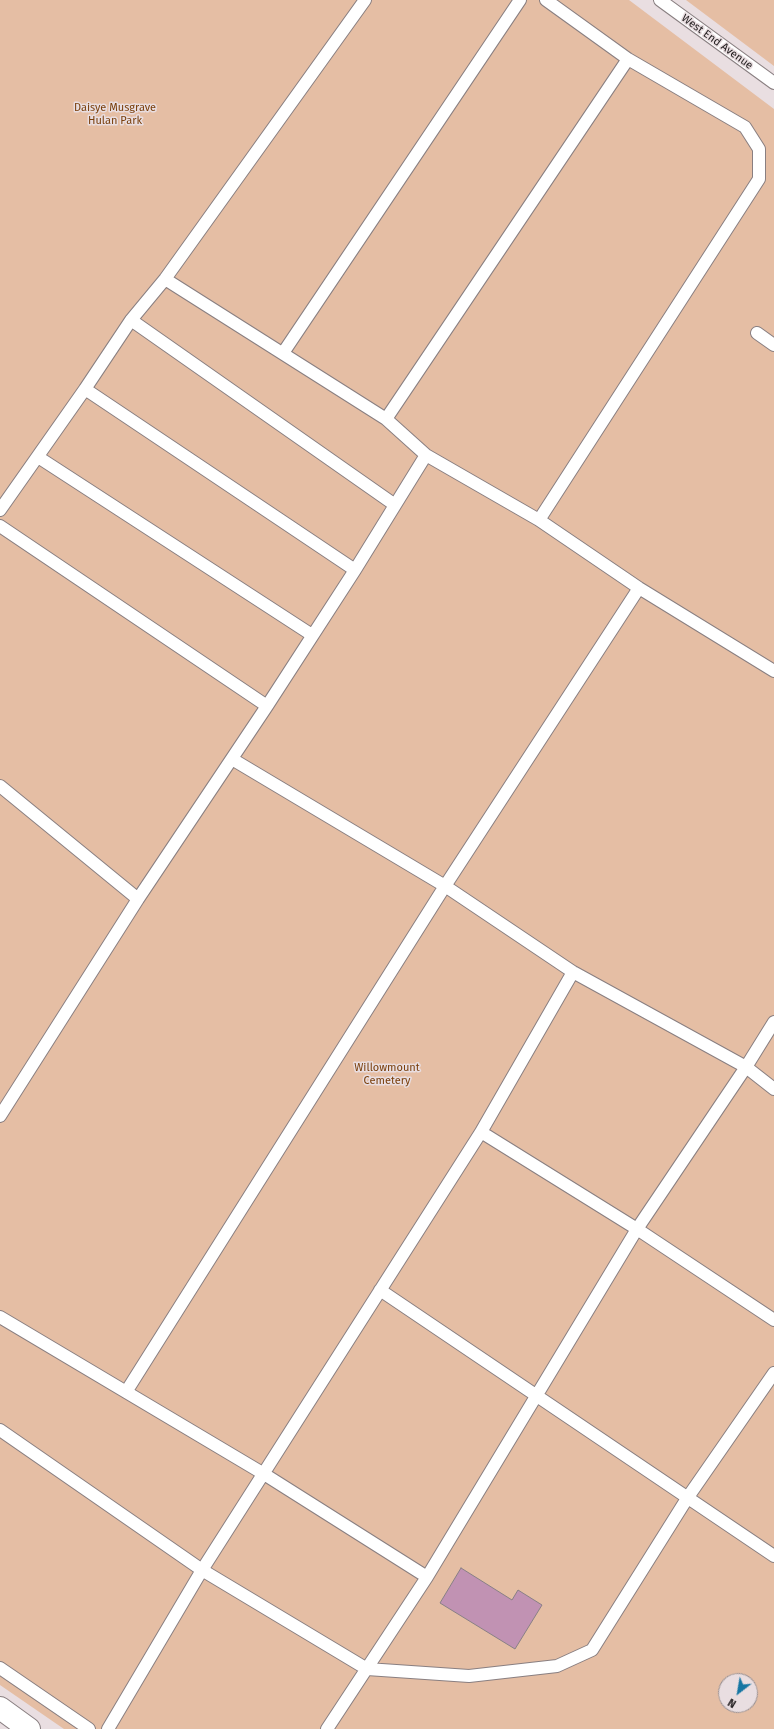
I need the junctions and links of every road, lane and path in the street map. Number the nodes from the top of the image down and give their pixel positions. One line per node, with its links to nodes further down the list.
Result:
1 (365, 0): 7 (lane)
2 (520, 0): 11 (lane)
3 (546, 0): 5 (lane)
4 (660, 0): 6 (lane, West End Avenue)
5 (628, 59): 13 (lane); 18 (lane)
6 (774, 83)
7 (165, 279): 8 (lane); 11 (lane)
8 (131, 320): 12 (lane); 16 (lane)
9 (757, 333): 10 (lane)
10 (774, 345)
11 (283, 353): 13 (lane)
12 (85, 389): 15 (lane); 20 (lane)
13 (386, 419): 14 (lane)
14 (426, 456): 16 (lane); 18 (lane)
15 (38, 457): 17 (lane); 22 (lane)
16 (396, 505): 20 (lane)
17 (0, 510)
18 (539, 520): 21 (lane)
19 (0, 526): 24 (lane)
20 (355, 570): 22 (lane)
21 (639, 588): 23 (lane); 27 (lane)
22 (312, 635): 24 (lane)
23 (774, 671)
24 (267, 706): 25 (lane)
25 (232, 759): 27 (lane); 28 (lane)
26 (0, 786): 28 (lane)
27 (445, 886): 29 (lane); 40 (lane)
28 (138, 899): 33 (lane)
29 (573, 972): 31 (lane); 34 (lane)
30 (774, 1022): 31 (lane)
31 (746, 1067): 32 (lane); 35 (lane)
32 (774, 1089)
33 (0, 1116)
34 (481, 1132): 35 (lane); 36 (lane)
35 (637, 1229): 38 (lane); 41 (lane)
36 (380, 1290): 41 (lane); 43 (lane)
37 (0, 1317): 40 (lane)
38 (774, 1320)
39 (774, 1373): 44 (lane)
40 (126, 1392): 43 (lane)
41 (537, 1394): 44 (lane); 47 (lane)
42 (0, 1430): 46 (lane)
43 (264, 1474): 46 (lane); 47 (lane)
44 (688, 1497): 45 (lane); 49 (lane)
45 (774, 1556)
46 (202, 1570): 49 (lane); 53 (lane)
47 (427, 1577): 49 (lane)
48 (0, 1668): 52 (lane)
49 (367, 1669): 54 (lane)
50 (0, 1708): 51 (street)
51 (29, 1729)
52 (89, 1729)
53 (108, 1729)
54 (327, 1729)

